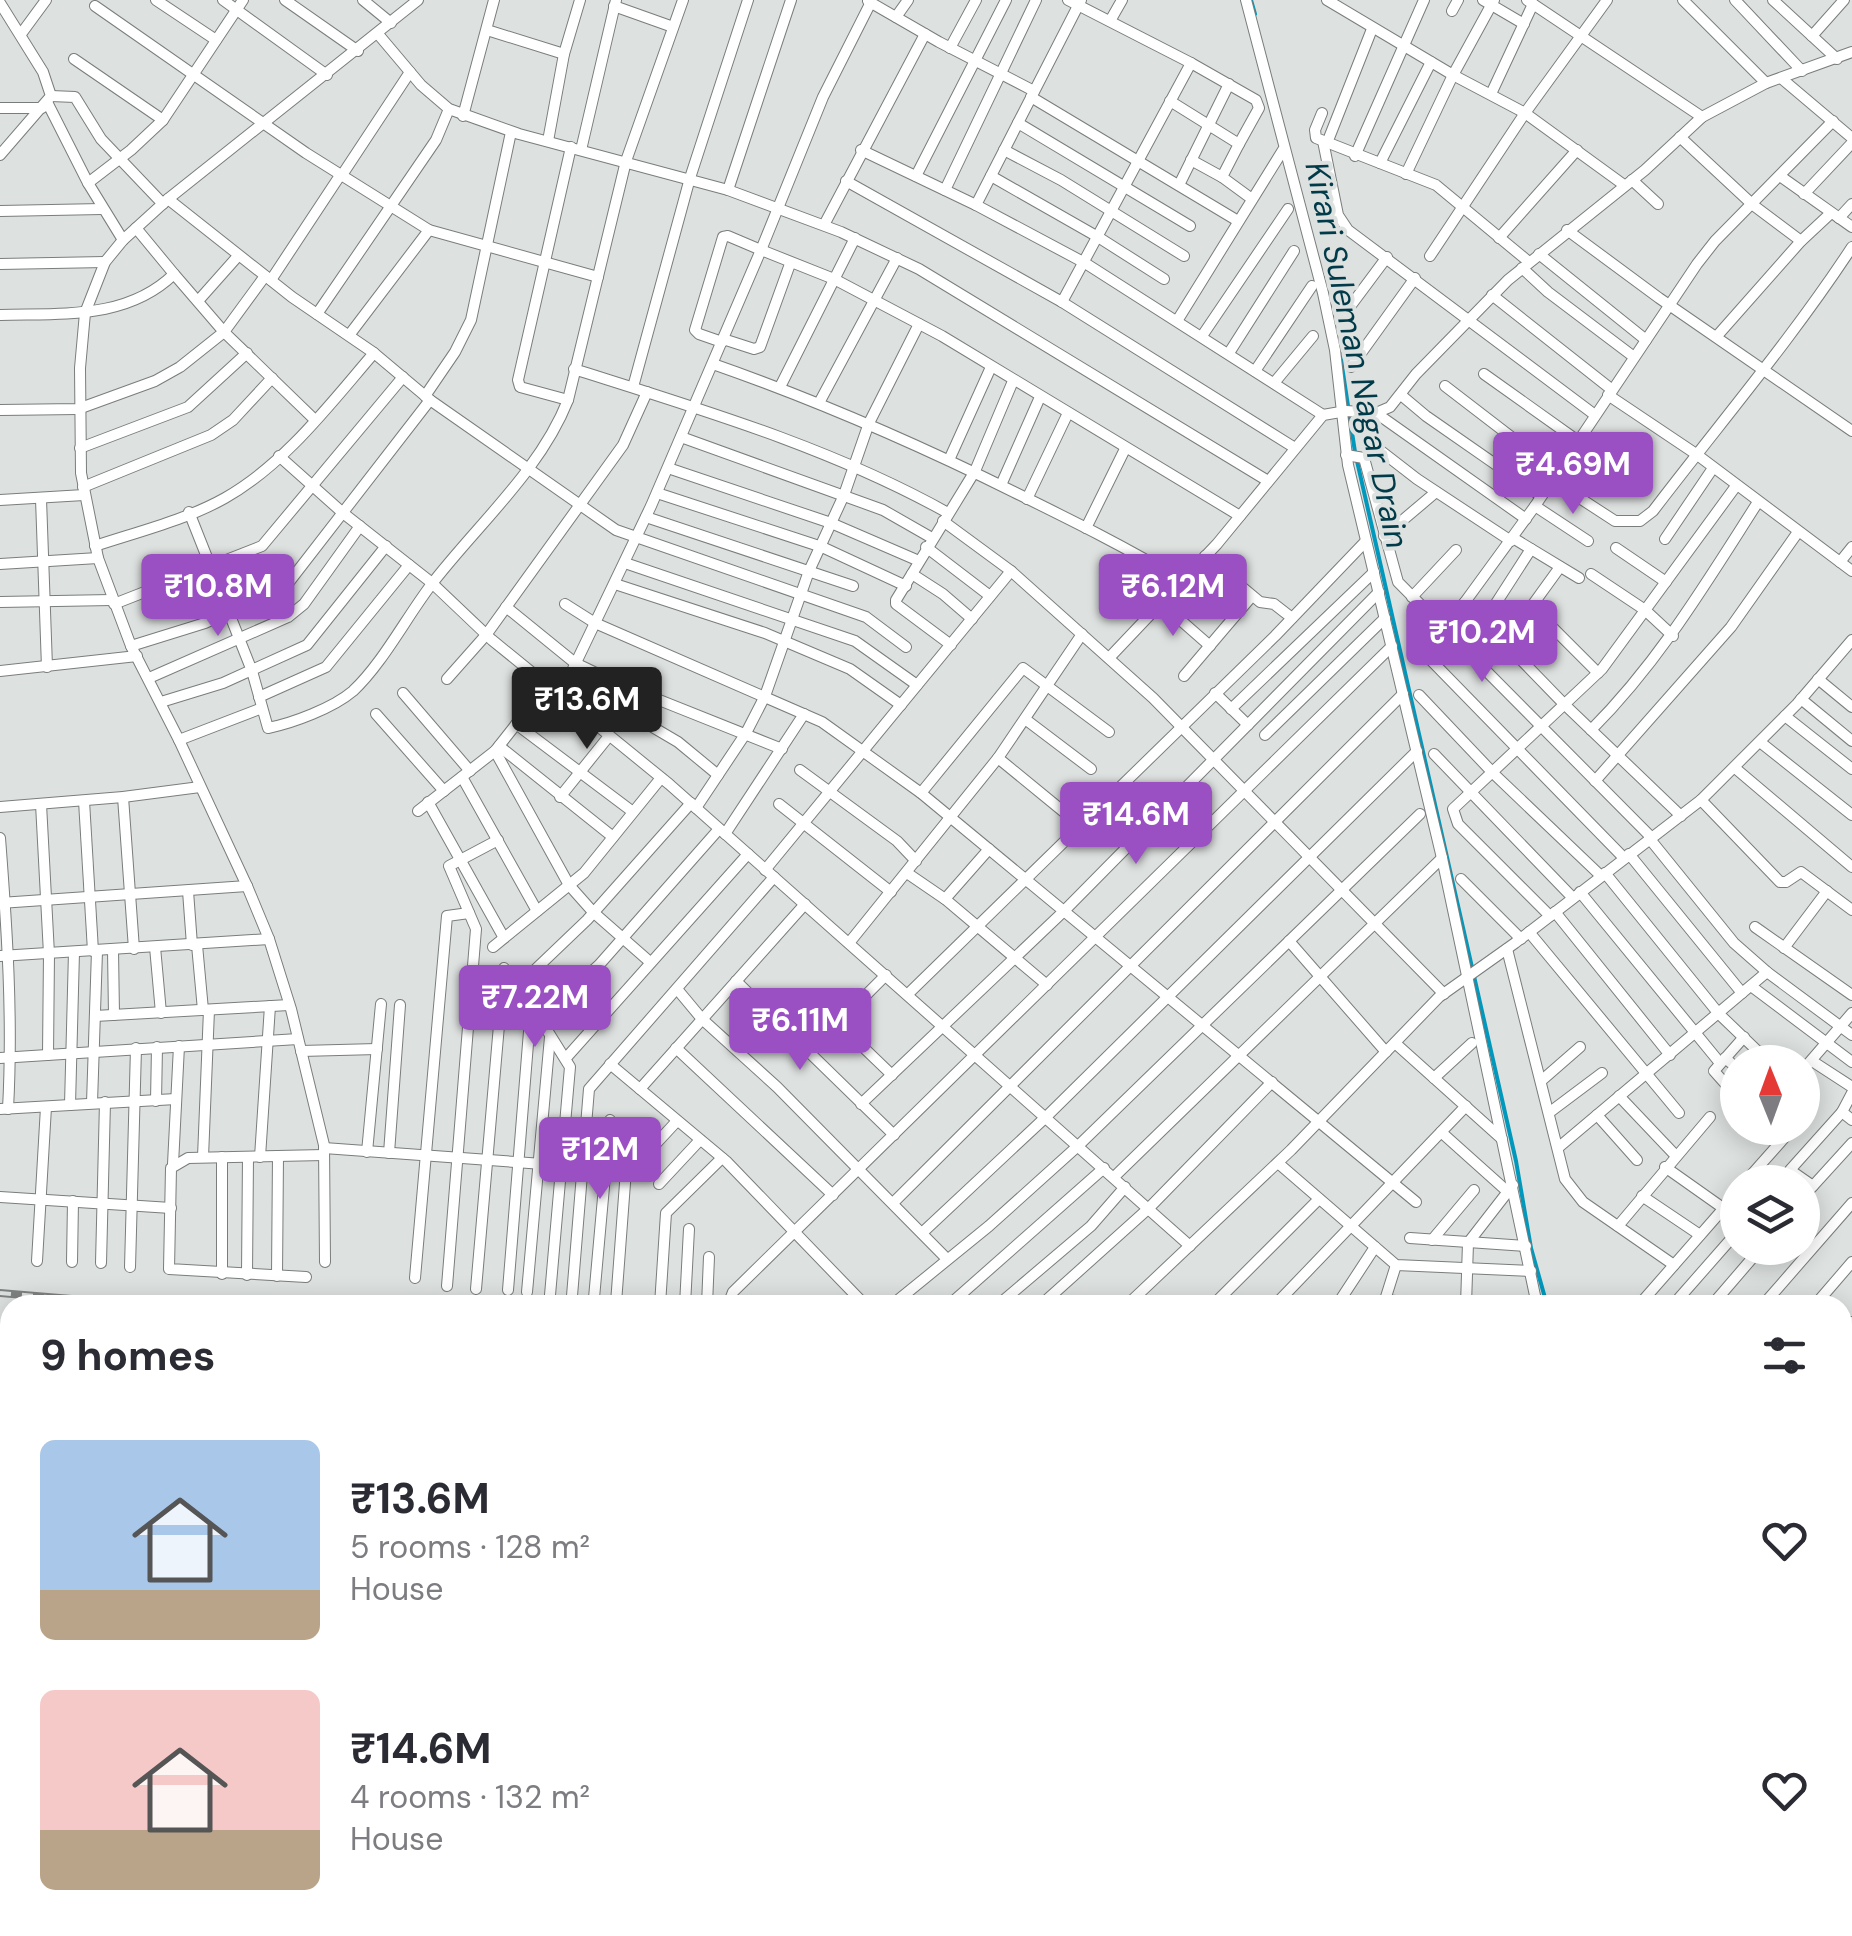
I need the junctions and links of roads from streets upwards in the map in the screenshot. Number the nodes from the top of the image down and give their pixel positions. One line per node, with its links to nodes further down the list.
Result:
1 (46, 0): 42 (street)
2 (156, 0): 47 (street)
3 (223, 0): 32 (street)
4 (284, 0): 50 (street)
5 (363, 0): 37 (street)
6 (418, 0): 37 (street)
7 (494, 0): 41 (street)
8 (580, 0): 52 (street)
9 (683, 0): 39 (street)
10 (791, 0): 114 (street)
11 (908, 0): 35 (street)
12 (976, 0): 49 (street)
13 (1006, 0): 55 (street)
14 (1036, 0): 61 (street)
15 (1122, 0): 36 (street)
16 (1327, 0): 34 (street)
17 (1355, 0): 34 (street)
18 (1424, 0): 48 (street)
19 (1607, 0): 45 (street)
20 (1684, 0): 65 (street)
21 (1735, 0): 58 (street)
22 (1772, 0): 46 (street)
23 (1844, 0): 46 (street)
24 (0, 1): 42 (street)
25 (869, 1): 35 (street); 125 (street)
26 (1250, 1): 93 (street)
27 (743, 2): 108 (street)
28 (1076, 2): 36 (street); 67 (street)
29 (1489, 2): 38 (street); 63 (street)
30 (1530, 2): 38 (street); 45 (street)
31 (615, 3): 39 (street); 90 (street)
32 (240, 4): 47 (street); 62 (street)
33 (95, 6): 60 (street)
34 (1348, 12): 40 (street)
35 (896, 17): 44 (street)
36 (1110, 21): 57 (street)
37 (392, 23): 43 (street)
38 (1524, 24): 68 (street)
39 (673, 27): 100 (street)
40 (1372, 28): 48 (street); 88 (street)
41 (488, 30): 52 (street); 75 (street)
42 (21, 34): 70 (street)
43 (378, 34): 50 (street); 59 (street)
44 (925, 34): 49 (street); 91 (street)
45 (1580, 36): 74 (street); 76 (street)
46 (1812, 36): 54 (street)
47 (216, 40): 60 (street)
48 (1403, 46): 56 (street); 96 (street)
49 (950, 48): 55 (street)
50 (358, 50): 62 (street)
51 (1852, 52): 54 (street)
52 (564, 54): 87 (street)
53 (74, 58): 77 (street)
54 (1837, 59): 58 (street)
55 (975, 60): 61 (street); 104 (street)
56 (1430, 62): 63 (street); 101 (street)
57 (1191, 63): 66 (street); 69 (street)
58 (1802, 71): 64 (street)
59 (410, 72): 72 (street); 103 (street)
60 (194, 74): 77 (street); 80 (street)
61 (1001, 74): 67 (street); 115 (street)
62 (327, 75): 80 (street)
63 (1453, 75): 68 (street); 102 (street)
64 (1781, 78): 65 (street); 78 (street)
65 (1766, 83): 76 (street)
66 (1229, 84): 81 (street); 89 (street)
67 (1033, 94): 79 (street); 98 (street)
68 (1491, 94): 74 (street)
69 (1170, 100): 81 (street); 98 (street)
70 (46, 102): 71 (street); 86 (street); 97 (street); 111 (street)
71 (0, 108)
72 (448, 110): 75 (street); 124 (street)
73 (1322, 113): 88 (street)
74 (1525, 113): 94 (street); 122 (street)
75 (463, 116): 82 (street)
76 (1702, 117): 83 (street)
77 (163, 120): 97 (street)
78 (1833, 120): 85 (street); 106 (street)
79 (1018, 123): 92 (street); 113 (street)
80 (265, 124): 103 (street); 118 (street)
81 (1208, 125): 89 (street); 99 (street)
82 (510, 132): 87 (street); 144 (street)
83 (1680, 137): 110 (street); 123 (street)
84 (0, 140): 86 (street)
85 (1852, 140): 116 (street)
86 (13, 141): 95 (street)
87 (548, 142): 90 (street)
88 (1325, 142): 96 (street); 151 (street)
89 (1239, 144): 107 (street)
90 (576, 149): 100 (street); 156 (street)
91 (861, 150): 104 (street); 109 (street)
92 (1004, 150): 105 (street); 129 (street)
93 (1284, 150): 117 (street); 213 (street)
94 (1578, 150): 110 (street); 140 (street)
95 (0, 155)
96 (1355, 156): 101 (street)
97 (120, 158): 111 (street); 118 (street)
98 (1136, 160): 112 (street); 113 (street)
99 (1191, 160): 107 (street); 112 (street)
100 (626, 162): 108 (street); 161 (street)
101 (1380, 163): 102 (street)
102 (1406, 174): 122 (street)
103 (342, 175): 124 (street); 160 (street)
104 (916, 176): 115 (street)
105 (991, 176): 121 (street); 138 (street)
106 (1780, 176): 116 (street); 123 (street)
107 (1222, 177): 117 (street)
108 (690, 178): 114 (street); 202 (street)
109 (846, 180): 132 (street); 169 (street)
110 (1628, 182): 119 (street); 137 (street)
111 (88, 183): 126 (street)
112 (1179, 185): 131 (street)
113 (1123, 186): 129 (street); 133 (street)
114 (728, 190): 125 (street)
115 (945, 190): 121 (street)
116 (1804, 194): 130 (street)
117 (1252, 198): 131 (street)
118 (166, 201): 135 (street); 148 (street)
119 (1658, 204)
120 (1852, 204): 130 (street)
121 (976, 205): 154 (street)
122 (1462, 205): 140 (street); 150 (street)
123 (1753, 205): 142 (street); 170 (street)
124 (391, 206): 136 (street); 173 (street)
125 (779, 207): 132 (street); 145 (street)
126 (102, 208): 128 (street); 141 (street)
127 (1288, 208): 180 (street)
128 (0, 210)
129 (1110, 212): 138 (street); 149 (street)
130 (1835, 216): 134 (street); 142 (street)
131 (1238, 221): 176 (street)
132 (824, 225): 139 (street)
133 (1190, 226)
134 (1852, 227)
135 (136, 228): 141 (street); 159 (street)
136 (429, 230): 144 (street); 179 (street)
137 (1567, 230): 147 (street); 170 (street)
138 (1098, 237): 154 (street); 163 (street)
139 (855, 238): 152 (street); 164 (street)
140 (1499, 238): 158 (street)
141 (123, 240): 153 (street)
142 (1801, 242): 182 (street)
143 (1852, 247): 193 (street)
144 (488, 248): 156 (street); 207 (street)
145 (761, 250): 157 (street); 183 (street); 183 (street)
146 (1294, 251): 187 (street)
147 (1539, 254): 158 (street); 184 (street)
148 (238, 256): 160 (street); 168 (street)
149 (1184, 256)
150 (1430, 256)
151 (1387, 257): 162 (street); 171 (street)
152 (897, 258): 167 (street); 238 (street)
153 (105, 262): 155 (street); 172 (street)
154 (1085, 263): 169 (street); 176 (street)
155 (0, 264)
156 (546, 264): 161 (street); 208 (street)
157 (790, 264): 164 (street); 183 (street)
158 (1526, 265): 166 (street); 188 (street)
159 (174, 274): 168 (street); 172 (street)
160 (268, 278): 173 (street); 178 (street)
161 (598, 278): 192 (street)
162 (1415, 278): 175 (street); 191 (street)
163 (1164, 279)
164 (834, 280): 167 (street); 201 (street)
165 (1312, 286): 194 (street)
166 (1492, 295): 175 (street); 204 (street)
167 (872, 299): 177 (street); 209 (street)
168 (198, 300): 178 (street)
169 (1062, 302): 227 (street)
170 (1670, 305): 182 (street); 184 (street)
171 (1346, 312)
172 (85, 313): 174 (street); 211 (street)
173 (317, 314): 179 (street)
174 (0, 315)
175 (1468, 319): 205 (street); 218 (street)
176 (1177, 320): 180 (street)
177 (919, 324): 190 (street); 220 (street)
178 (224, 332): 185 (street); 211 (street)
179 (350, 334): 186 (street)
180 (1202, 336): 187 (street)
181 (1313, 336): 199 (street)
182 (1717, 336): 193 (street)
183 (723, 340): 189 (street)
184 (1646, 340): 188 (street)
185 (246, 352): 197 (street); 225 (street)
186 (374, 353): 196 (street); 219 (street)
187 (1229, 353): 194 (street)
188 (1634, 358): 204 (street)
189 (713, 364): 201 (street); 210 (street)
190 (991, 367): 198 (street); 231 (street)
191 (1351, 367)
192 (574, 368): 202 (street); 208 (street)
193 (1765, 370): 221 (street); 228 (street)
194 (1256, 371): 199 (street)
195 (1484, 374): 224 (street)
196 (403, 377): 207 (street); 239 (street)
197 (272, 378): 219 (street); 242 (street)
198 (1013, 381): 206 (street); 236 (street)
199 (1274, 383): 217 (street)
200 (1445, 386): 237 (street)
201 (780, 387): 209 (street)
202 (634, 388): 203 (street)
203 (647, 392): 210 (street); 251 (street)
204 (1610, 392): 218 (street); 228 (street)
205 (1401, 395): 216 (street); 249 (street)
206 (1040, 397): 215 (street); 240 (street)
207 (428, 398): 232 (street); 253 (street)
208 (568, 400): 232 (street)
209 (819, 403): 220 (street)
210 (694, 407): 222 (street); 234 (street)
211 (78, 409): 212 (street); 225 (street)
212 (0, 410)
213 (1348, 412): 216 (street); 217 (street); 229 (street)
214 (1852, 412): 221 (street)
215 (1068, 413): 226 (street); 246 (street)
216 (1376, 413): 257 (street)
217 (1324, 415): 227 (street)
218 (1595, 416): 224 (street)
219 (315, 420): 230 (street)
220 (869, 424): 231 (street); 234 (street)
221 (1847, 427)
222 (681, 438): 233 (street); 245 (street)
223 (1368, 441): 243 (street)
224 (1578, 441): 237 (street)
225 (80, 448): 242 (street)
226 (1125, 448): 254 (street); 260 (street)
227 (1295, 448): 238 (street)
228 (1696, 454): 235 (street); 237 (street)
229 (1353, 455): 262 (street); 266 (street)
230 (279, 456): 239 (street); 252 (street)
231 (949, 460): 236 (street)
232 (526, 468): 251 (street); 292 (street)
233 (668, 468): 244 (street); 258 (street)
234 (852, 468): 245 (street); 256 (street)
235 (1713, 468): 241 (street); 265 (street)
236 (975, 471): 240 (street); 256 (street)
237 (1555, 476): 249 (street)
238 (1268, 481): 254 (street)
239 (312, 484): 253 (street); 284 (street)
240 (1001, 485): 246 (street)
241 (1736, 486): 250 (street); 291 (street)
242 (83, 491): 247 (street); 275 (street)
243 (1436, 492): 262 (street); 264 (street)
244 (656, 494): 255 (street); 270 (street)
245 (844, 495): 258 (street); 268 (street)
246 (1027, 498): 260 (street)
247 (41, 499): 248 (street); 278 (street)
248 (0, 500)
249 (1538, 501): 257 (street); 267 (street)
250 (1758, 502): 261 (street); 320 (street)
251 (579, 506): 263 (street); 307 (street)
252 (189, 512): 275 (street); 284 (street)
253 (343, 513): 259 (street); 309 (street)
254 (1240, 516): 276 (street)
255 (646, 517): 263 (street); 286 (street)
256 (946, 517): 268 (street); 285 (street)
257 (1526, 519): 264 (street)
258 (832, 523): 270 (street); 277 (street)
259 (360, 526): 269 (street); 321 (street)
260 (1086, 528): 290 (street)
261 (1798, 532): 279 (street); 381 (street)
262 (1384, 536): 300 (street)
263 (636, 538): 280 (street); 297 (street)
264 (1512, 539): 273 (street); 304 (street)
265 (1664, 539)
266 (1366, 541): 288 (street); 310 (street)
267 (1588, 541)
268 (929, 543): 277 (street); 298 (street)
269 (386, 546): 282 (street); 335 (street)
270 (822, 547): 286 (street); 295 (street)
271 (1852, 547): 279 (street)
272 (1616, 548): 291 (street)
273 (1531, 549): 283 (street); 314 (street)
274 (1456, 550): 300 (street)
275 (96, 552): 278 (street); 303 (street)
276 (1205, 556): 290 (street); 299 (street)
277 (919, 561): 289 (street)
278 (43, 562): 281 (street); 302 (street)
279 (1840, 562): 287 (street)
280 (625, 563): 293 (street); 312 (street)
281 (0, 564)
282 (409, 565): 292 (street); 353 (street)
283 (1560, 566): 308 (street); 324 (street)
284 (210, 568): 303 (street); 309 (street)
285 (1011, 570): 298 (street); 319 (street)
286 (808, 571): 294 (street); 297 (street)
287 (1852, 571)
288 (1374, 572): 296 (street); 357 (street)
289 (912, 574): 295 (street); 313 (street)
290 (1182, 581): 305 (street)
291 (1666, 582): 308 (street)
292 (432, 583): 318 (street); 353 (street)
293 (615, 584): 315 (street); 323 (street)
294 (853, 586)
295 (906, 586): 325 (street)
296 (1379, 592): 311 (street); 364 (street)
297 (801, 596): 312 (street); 328 (street)
298 (990, 596): 313 (street)
299 (1252, 596): 310 (street); 326 (street)
300 (1412, 597): 317 (street)
301 (0, 602): 302 (street)
302 (44, 602): 303 (street); 334 (street)
303 (113, 602): 329 (street)
304 (1465, 602): 314 (street); 317 (street)
305 (1161, 603): 326 (street); 331 (street)
306 (565, 604): 315 (street)
307 (506, 608): 318 (street); 333 (street)
308 (1645, 610): 320 (street); 337 (street)
309 (229, 613): 321 (street); 329 (street)
310 (1292, 618): 346 (street)
311 (1385, 618): 327 (street); 370 (street)
312 (793, 620): 323 (street); 343 (street)
313 (972, 620): 325 (street)
314 (1484, 622): 324 (street)
315 (595, 623): 333 (street); 350 (street)
316 (1550, 624): 337 (street)
317 (1439, 625): 366 (street); 377 (street)
318 (486, 634): 340 (street); 342 (street)
319 (1082, 634): 331 (street); 344 (street)
320 (1673, 636): 367 (street)
321 (239, 639): 335 (street); 339 (street)
322 (1852, 640): 330 (street)
323 (784, 642): 350 (street); 355 (street)
324 (1505, 644): 354 (street)
325 (951, 645): 343 (street)
326 (1210, 646): 338 (street)
327 (1392, 646): 347 (street); 396 (street)
328 (906, 647)
329 (134, 651): 334 (street); 339 (street)
330 (1842, 652): 332 (street); 341 (street)
331 (1109, 658): 365 (street)
332 (1852, 661)
333 (575, 662): 349 (street); 368 (street)
334 (48, 666): 336 (street)
335 (252, 670): 352 (street); 353 (street)
336 (0, 671)
337 (1598, 673): 354 (street)
338 (1184, 676)
339 (148, 678): 352 (street)
340 (446, 678)
341 (1818, 679): 351 (street); 356 (street)
342 (547, 685): 349 (street); 363 (street)
343 (917, 685): 355 (street)
344 (1047, 687): 361 (street); 369 (street); 398 (street)
345 (404, 693): 389 (street)
346 (1215, 693): 357 (street); 365 (street)
347 (1404, 694): 378 (street); 415 (street)
348 (1419, 695): 390 (street)
349 (560, 696): 371 (street)
350 (765, 696): 359 (street); 368 (street)
351 (1801, 698): 360 (street); 373 (street)
352 (161, 702): 372 (street)
353 (261, 702): 372 (street)
354 (1564, 704): 366 (street); 367 (street)
355 (900, 705): 379 (street)
356 (1852, 707)
357 (1232, 708): 364 (street)
358 (376, 714): 395 (street)
359 (804, 714): 376 (street); 379 (street)
360 (1785, 716): 374 (street); 385 (street)
361 (1025, 719): 382 (street); 386 (street)
362 (644, 722): 391 (street)
363 (516, 724): 375 (street); 388 (street)
364 (1248, 725): 383 (street)
365 (1181, 727): 383 (street); 417 (street)
366 (1541, 727): 377 (street); 393 (street)
367 (1590, 730): 381 (street)
368 (746, 732): 376 (street); 391 (street)
369 (1109, 732)
370 (1265, 735)
371 (609, 736): 388 (street); 392 (street)
372 (180, 740): 394 (street)
373 (1852, 740)
374 (1760, 742): 384 (street); 412 (street)
375 (497, 748): 389 (street); 400 (street); 436 (street)
376 (782, 748): 418 (street)
377 (1518, 750): 390 (street); 425 (street)
378 (1417, 751): 426 (street); 427 (street)
379 (864, 752): 397 (street); 398 (street)
380 (1434, 754): 399 (street)
381 (1618, 756): 393 (street); 413 (street)
382 (998, 758): 414 (street); 417 (street)
383 (1213, 761): 396 (street); 451 (street)
384 (1735, 768): 402 (street); 430 (street)
385 (1852, 768)
386 (1092, 769)
387 (800, 770): 397 (street)
388 (580, 772): 400 (street); 410 (street)
389 (466, 774): 395 (street); 422 (street)
390 (1494, 774): 399 (street); 433 (street)
391 (718, 775): 407 (street)
392 (661, 778): 407 (street); 410 (street)
393 (1596, 781): 421 (street)
394 (200, 787): 401 (street); 437 (street)
395 (444, 791): 404 (street)
396 (1244, 791): 415 (street); 459 (street)
397 (829, 792): 416 (street); 429 (street)
398 (922, 793): 414 (street)
399 (1470, 794): 443 (street); 454 (street)
400 (560, 797): 419 (street)
401 (123, 798): 403 (street); 442 (street)
402 (1701, 800): 413 (street); 440 (street)
403 (84, 801): 405 (street); 444 (street)
404 (428, 802): 409 (street); 428 (street)
405 (41, 804): 408 (street); 445 (street)
406 (779, 804): 416 (street)
407 (693, 806): 418 (street); 452 (street)
408 (0, 808)
409 (418, 810)
410 (633, 812): 419 (street)
411 (1420, 814): 438 (street)
412 (1852, 815)
413 (1681, 816): 421 (street)
414 (952, 818): 423 (street); 429 (street)
415 (1276, 822): 426 (street); 478 (street)
416 (803, 824): 431 (street); 441 (street)
417 (1080, 826): 434 (street)
418 (722, 832): 424 (street); 460 (street)
419 (613, 837): 436 (street)
420 (0, 838): 447 (street)
421 (1650, 838): 425 (street); 480 (street)
422 (498, 840): 428 (street); 450 (street)
423 (989, 849): 434 (street); 446 (street)
424 (748, 854): 431 (street); 477 (street)
425 (1626, 856): 433 (street); 487 (street)
426 (1310, 858): 438 (street); 491 (street)
427 (1442, 858): 455 (street); 482 (street)
428 (460, 860): 453 (street); 461 (street)
429 (916, 860): 432 (street)
430 (1852, 867)
431 (770, 873): 448 (street); 486 (street)
432 (907, 873): 441 (street); 446 (street)
433 (1603, 874): 443 (street); 500 (street)
434 (1026, 879): 451 (street); 456 (street)
435 (1461, 879): 458 (street)
436 (569, 885): 450 (street); 452 (street)
437 (247, 886): 439 (street); 462 (street)
438 (1341, 889): 455 (street); 463 (street)
439 (188, 891): 442 (street); 465 (street)
440 (1828, 891): 449 (street); 469 (street)
441 (891, 892): 464 (street)
442 (130, 894): 444 (street); 468 (street)
443 (1577, 895): 454 (street); 509 (street)
444 (90, 896): 445 (street); 472 (street)
445 (46, 898): 447 (street); 474 (street)
446 (944, 899): 456 (street)
447 (2, 902): 475 (street)
448 (805, 904): 464 (street); 484 (street)
449 (1852, 910)
450 (538, 911): 461 (street)
451 (1064, 911): 459 (street); 476 (street)
452 (594, 912): 460 (street); 496 (street)
453 (469, 913): 584 (street); 589 (street)
454 (1552, 914): 458 (street); 534 (street)
455 (1374, 923): 483 (street); 489 (street)
456 (977, 926): 476 (street); 488 (street)
457 (1755, 928): 469 (street)
458 (1525, 935): 470 (street); 543 (street)
459 (1096, 936): 478 (street); 485 (street)
460 (623, 937): 477 (street); 503 (street)
461 (504, 938): 467 (street)
462 (269, 939): 465 (street); 493 (street)
463 (1289, 941): 483 (street); 506 (street)
464 (849, 943): 481 (street)
465 (194, 945): 466 (street); 497 (street)
466 (155, 947): 468 (street); 499 (street)
467 (493, 947)
468 (134, 948): 471 (street)
469 (1784, 948): 490 (street)
470 (1507, 949): 482 (street); 545 (street)
471 (113, 950): 472 (street); 501 (street)
472 (95, 951): 473 (street); 502 (street)
473 (74, 952): 474 (street); 528 (street)
474 (49, 954): 475 (street); 533 (street)
475 (4, 956): 535 (street)
476 (1015, 958): 485 (street); 507 (street)
477 (650, 962): 536 (street)
478 (1132, 966): 491 (street); 547 (street)
479 (504, 968): 591 (street)
480 (1767, 972): 487 (street); 508 (street)
481 (886, 974): 488 (street); 505 (street)
482 (1471, 974): 489 (street); 574 (street)
483 (1320, 976): 523 (street); 532 (street)
484 (736, 982): 504 (street); 530 (street)
485 (1047, 985): 531 (street)
486 (677, 989): 504 (street); 539 (street)
487 (1747, 989): 500 (street); 516 (street)
488 (908, 994): 507 (street)
489 (1444, 994): 523 (street)
490 (1852, 995)
491 (1170, 996): 506 (street); 565 (street)
492 (381, 1004): 526 (street)
493 (290, 1005): 495 (street); 517 (street)
494 (400, 1005): 582 (street)
495 (270, 1006): 497 (street); 513 (street)
496 (531, 1006): 503 (street); 593 (street)
497 (206, 1010): 499 (street); 515 (street)
498 (1852, 1012): 508 (street)
499 (161, 1013): 501 (street)
500 (1720, 1014): 509 (street); 512 (street)
501 (114, 1015): 502 (street)
502 (96, 1016): 527 (street)
503 (538, 1018): 511 (street)
504 (702, 1019): 525 (street); 604 (street)
505 (838, 1023): 530 (street); 542 (street)
506 (1205, 1024): 532 (street); 577 (street)
507 (945, 1027): 531 (street); 542 (street)
508 (1840, 1027): 510 (street); 516 (street)
509 (1694, 1035): 534 (street); 537 (street)
510 (1852, 1035)
511 (550, 1037): 536 (street); 596 (street)
512 (1744, 1037): 518 (street); 519 (street)
513 (267, 1041): 515 (street); 517 (street); 587 (street)
514 (1472, 1043): 544 (street)
515 (207, 1044): 520 (street); 588 (street)
516 (1827, 1044): 529 (street); 538 (street)
517 (300, 1045): 526 (street); 580 (street)
518 (1736, 1045)
519 (1752, 1045)
520 (179, 1046): 522 (street); 551 (street)
521 (1580, 1046): 545 (street)
522 (158, 1047): 524 (street); 552 (street)
523 (1390, 1047): 544 (street); 568 (street)
524 (136, 1048): 527 (street); 553 (street)
525 (676, 1048): 548 (street); 613 (street)
526 (377, 1049): 581 (street)
527 (95, 1050): 528 (street); 554 (street)
528 (71, 1052): 533 (street); 556 (street)
529 (1820, 1052)
530 (808, 1053): 557 (street)
531 (976, 1054): 547 (street); 573 (street)
532 (1238, 1054): 546 (street); 606 (street)
533 (48, 1055): 535 (street)
534 (1670, 1055): 543 (street)
535 (6, 1057): 560 (street)
536 (566, 1058): 599 (street)
537 (1720, 1058)
538 (1852, 1062)
539 (610, 1064): 548 (street); 600 (street)
540 (1820, 1067): 549 (street)
541 (1602, 1073): 561 (street)
542 (892, 1074): 557 (street)
543 (1646, 1074): 550 (street); 563 (street)
544 (1434, 1078): 558 (street)
545 (1542, 1081): 561 (street)
546 (1272, 1082): 568 (street); 626 (street)
547 (1010, 1083): 565 (street); 622 (street)
548 (640, 1089): 570 (street)
549 (1852, 1090): 562 (street)
550 (1620, 1096): 564 (street); 585 (street)
551 (176, 1099): 552 (street); 595 (street)
552 (156, 1100): 553 (street)
553 (135, 1101): 555 (street); 623 (street)
554 (92, 1102): 555 (street); 556 (street)
555 (104, 1102): 620 (street)
556 (70, 1104): 559 (street)
557 (861, 1104): 573 (street)
558 (1466, 1106): 572 (street); 574 (street)
559 (46, 1107): 560 (street); 617 (street)
560 (3, 1109): 571 (street)
561 (1550, 1112): 579 (street)
562 (1842, 1112): 569 (street); 598 (street)
563 (1678, 1113)
564 (1597, 1115): 579 (street); 592 (street)
565 (1047, 1116): 577 (street); 632 (street)
566 (1710, 1118): 585 (street)
567 (610, 1120): 603 (street)
568 (1320, 1120): 594 (street); 608 (street)
569 (1852, 1120)
570 (677, 1121): 575 (street); 605 (street)
571 (0, 1124)
572 (1441, 1132): 608 (street); 611 (street)
573 (894, 1135): 604 (street)
574 (1503, 1139): 611 (street)
575 (700, 1140): 590 (street); 609 (street)
576 (1852, 1143): 607 (street)
577 (1079, 1145): 602 (street); 642 (street)
578 (1777, 1145): 597 (street)
579 (1559, 1147): 629 (street)
580 (324, 1152): 581 (street); 583 (street); 645 (street)
581 (367, 1152): 582 (street)
582 (389, 1153): 584 (street)
583 (278, 1156): 587 (street); 656 (street)
584 (427, 1156): 589 (street); 658 (street)
585 (1676, 1156): 601 (street)
586 (222, 1157): 587 (street); 588 (street); 654 (street)
587 (254, 1157): 655 (street)
588 (203, 1158): 595 (street)
589 (456, 1158): 591 (street); 659 (street)
590 (722, 1158): 631 (street); 667 (street)
591 (488, 1160): 593 (street); 660 (street)
592 (1637, 1160)
593 (516, 1162): 596 (street); 661 (street)
594 (1278, 1163): 616 (street); 637 (street)
595 (174, 1164): 625 (street)
596 (540, 1164): 599 (street); 662 (street)
597 (1760, 1165)
598 (1794, 1165)
599 (560, 1166): 600 (street); 663 (street)
600 (583, 1167): 603 (street); 664 (street)
601 (1665, 1167): 614 (street); 624 (street)
602 (1104, 1168): 606 (street); 673 (street)
603 (606, 1169): 605 (street); 665 (street)
604 (860, 1169): 613 (street); 622 (street)
605 (626, 1170): 666 (street)
606 (1114, 1177): 610 (street)
607 (1820, 1178)
608 (1394, 1181): 619 (street); 628 (street)
609 (659, 1184)
610 (1125, 1187): 626 (street); 674 (street)
611 (1510, 1189): 636 (street); 638 (street)
612 (1474, 1190): 635 (street)
613 (833, 1195): 631 (street)
614 (1642, 1196): 629 (street); 633 (street)
615 (0, 1197): 617 (street)
616 (1319, 1198): 628 (street); 677 (street)
617 (38, 1199): 618 (street); 643 (street)
618 (73, 1202): 620 (street); 644 (street)
619 (1416, 1202)
620 (102, 1203): 623 (street); 647 (street)
621 (1852, 1203): 686 (street)
622 (893, 1204): 632 (street)
623 (131, 1205): 625 (street); 651 (street)
624 (1720, 1206)
625 (170, 1208): 654 (street)
626 (1149, 1208): 637 (street); 675 (street)
627 (1720, 1212): 633 (street)
628 (1351, 1226): 639 (street); 678 (street)
629 (1618, 1226): 650 (street)
630 (689, 1229): 668 (street)
631 (794, 1232): 670 (street); 671 (street)
632 (922, 1233): 642 (street)
633 (1700, 1236): 650 (street)
634 (1410, 1238): 635 (street)
635 (1432, 1240): 636 (street)
636 (1468, 1242): 638 (street); 652 (street)
637 (1190, 1246): 676 (street)
638 (1526, 1246): 653 (street)
639 (1375, 1247): 649 (street); 679 (street)
640 (1720, 1252): 684 (street)
641 (709, 1256): 669 (street)
642 (948, 1259): 672 (street)
643 (37, 1261)
644 (72, 1262)
645 (325, 1262)
646 (1852, 1262): 687 (street)
647 (101, 1263)
648 (1746, 1265): 685 (street)
649 (1396, 1266): 652 (street); 680 (street)
650 (1674, 1266): 683 (street)
651 (130, 1267)
652 (1467, 1269): 653 (street); 681 (street)
653 (1531, 1271): 682 (street)
654 (222, 1274): 655 (street)
655 (247, 1275): 656 (street)
656 (277, 1276): 657 (street)
657 (306, 1277)
658 (415, 1278)
659 (447, 1286)
660 (476, 1288)
661 (508, 1290)
662 (527, 1292)
663 (550, 1295)
664 (572, 1295)
665 (594, 1295)
666 (617, 1295)
667 (661, 1295)
668 (686, 1295)
669 (707, 1295)
670 (732, 1295)
671 (855, 1295)
672 (904, 1295)
673 (960, 1295)
674 (1010, 1295)
675 (1052, 1295)
676 (1137, 1295)
677 (1223, 1295)
678 (1285, 1295)
679 (1344, 1295)
680 (1387, 1295)
681 (1466, 1295)
682 (1535, 1295)
683 (1648, 1295)
684 (1683, 1295)
685 (1721, 1295)
686 (1772, 1295)
687 (1824, 1295)

